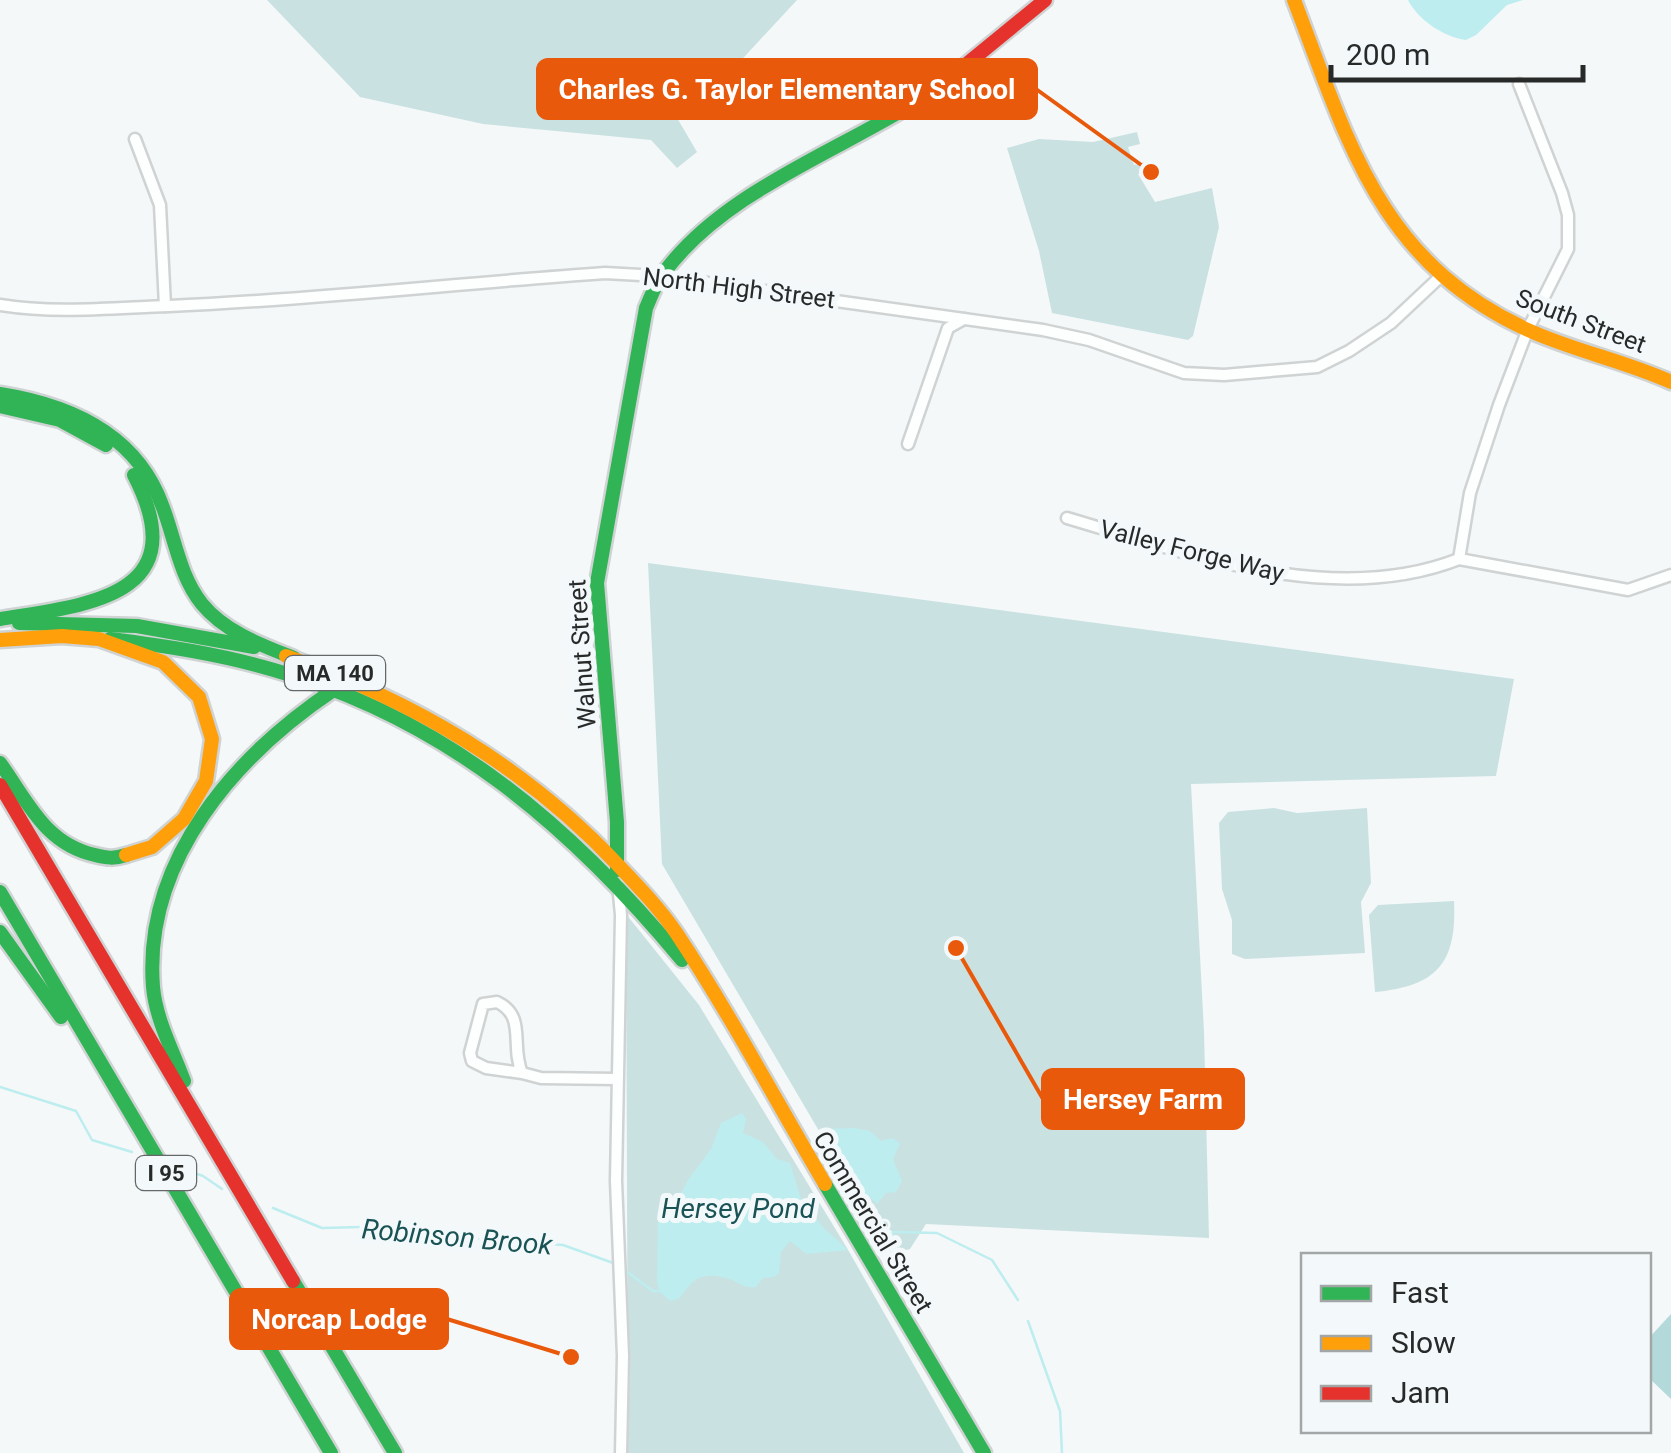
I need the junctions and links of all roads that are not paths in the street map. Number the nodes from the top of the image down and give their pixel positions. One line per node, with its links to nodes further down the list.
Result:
1 (1045, 0): 5 (main road, Walnut Street)
2 (1294, 0): 6 (main road, South Street)
3 (1520, 84): 10 (street)
4 (135, 139): 8 (street)
5 (658, 276): 8 (street, North High Street); 9 (street, North High Street); 25 (main road, Walnut Street)
6 (1440, 277): 9 (street, North High Street); 10 (main road, South Street)
7 (0, 305): 8 (street, North High Street)
8 (165, 306)
9 (965, 318): 14 (street)
10 (1528, 329): 11 (main road, South Street); 16 (street)
11 (1671, 382)
12 (0, 394): 21 (main road)
13 (0, 406): 18 (main road)
14 (908, 444)
15 (1067, 518): 16 (street, Valley Forge Way)
16 (1459, 560): 17 (street, Valley Forge Way)
17 (1671, 575)
18 (0, 622): 21 (main road, Commercial Street / MA 140)
19 (95, 638): 20 (main road, Commercial Street / MA 140); 22 (main road, Commercial Street / MA 140); 23 (main road)
20 (0, 640)
21 (294, 658): 25 (main road, Commercial Street / MA 140)
22 (334, 690): 26 (main road, Commercial Street / MA 140); 33 (main road)
23 (0, 763)
24 (0, 785): 33 (main road, I 95)
25 (617, 859): 26 (main road, Walnut Street); 29 (main road, Commercial Street / MA 140)
26 (618, 881): 29 (main road, Commercial Street / MA 140); 32 (street, Walnut Street)
27 (0, 892): 31 (main road, I 95)
28 (0, 932): 31 (main road)
29 (724, 1014): 37 (main road, Commercial Street / MA 140)
30 (522, 1073): 30 (street); 32 (street)
31 (110, 1078): 34 (main road, I 95)
32 (617, 1079): 36 (street, Walnut Street)
33 (195, 1115): 35 (main road, I 95)
34 (331, 1453)
35 (395, 1453)
36 (621, 1453)
37 (984, 1453)

